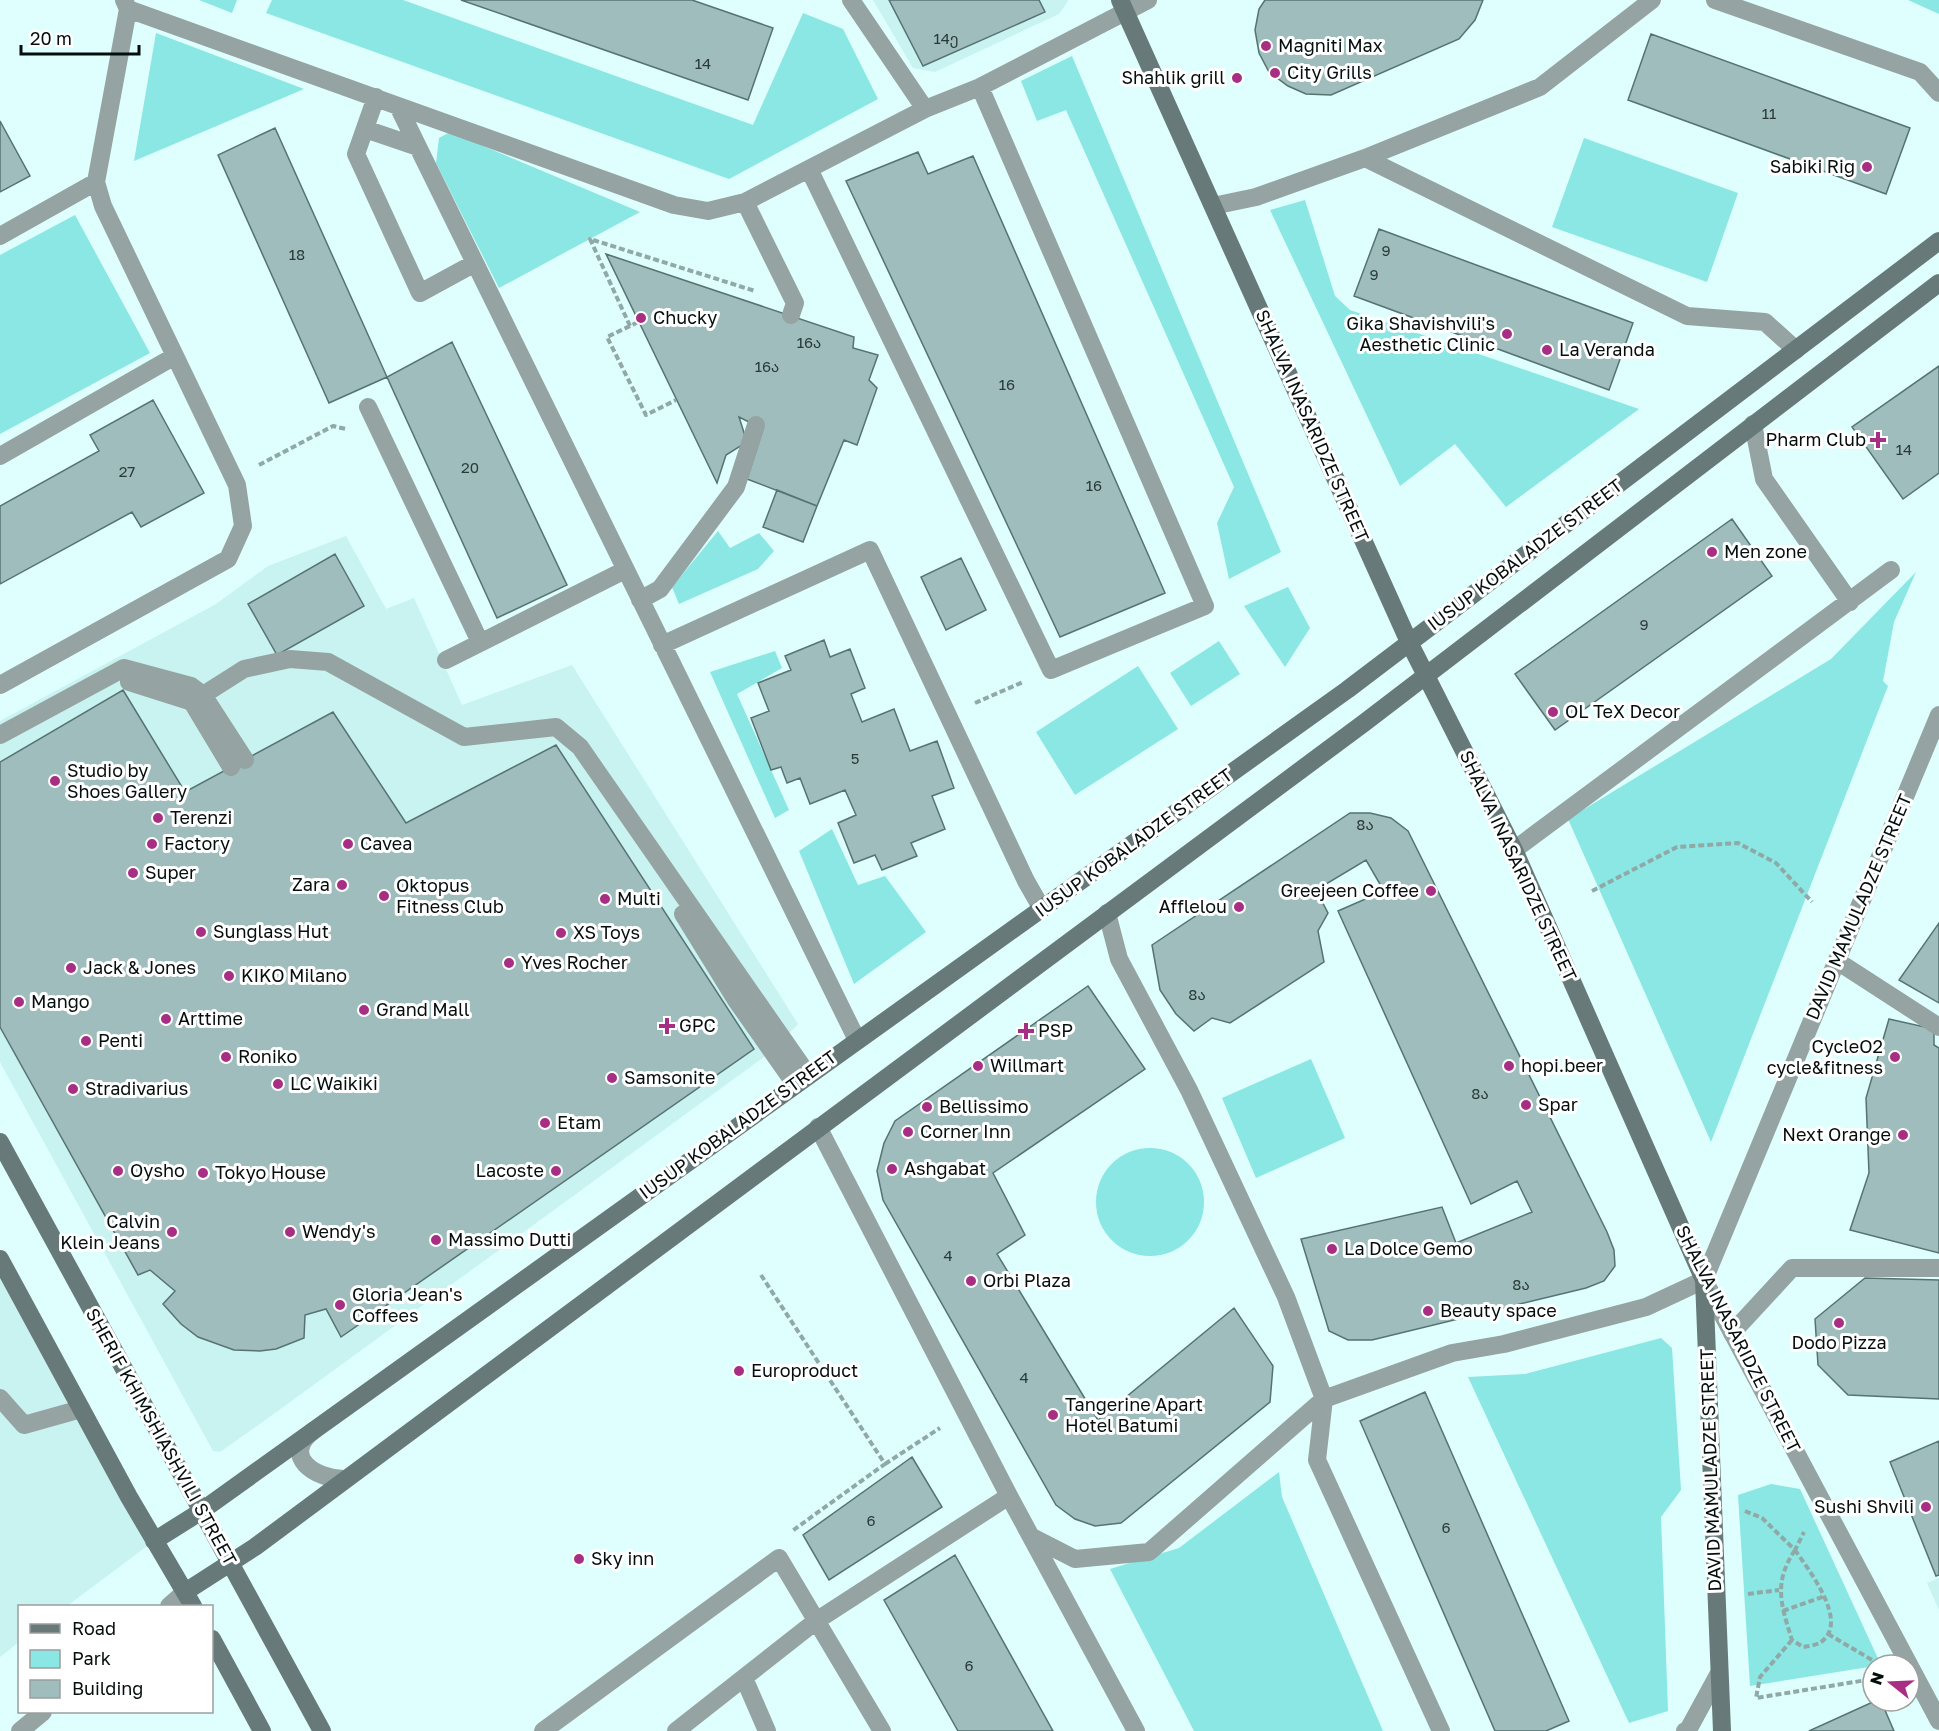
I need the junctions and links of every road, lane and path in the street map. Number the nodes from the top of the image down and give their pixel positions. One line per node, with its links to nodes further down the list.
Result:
1 (851, 0): 11 (street)
2 (1148, 0): 6 (street)
3 (1652, 0): 14 (street)
4 (1715, 0): 8 (street)
5 (126, 4): 9 (street); 16 (street)
6 (1123, 7): 7 (street); 18 (street, SHALVA INASARIDZE STREET)
7 (980, 87): 11 (street); 43 (street)
8 (1939, 93)
9 (376, 97): 10 (street); 12 (street)
10 (398, 106): 13 (street); 17 (street)
11 (926, 109): 15 (street)
12 (365, 129): 13 (street); 21 (street)
13 (418, 147): 21 (street)
14 (1365, 158): 18 (street); 26 (street)
15 (809, 169): 17 (street); 43 (street)
16 (96, 182): 19 (street); 27 (street)
17 (745, 202): 23 (street)
18 (1213, 206): 40 (street, SHALVA INASARIDZE STREET)
19 (0, 236)
20 (1939, 241): 26 (street, IUSUP KOBALADZE STREET)
21 (475, 263): 35 (street)
22 (1939, 283): 30 (street, IUSUP KOBALADZE STREET)
23 (793, 309): 25 (path)
24 (638, 322): 25 (path)
25 (630, 326): 28 (path)
26 (1796, 350): 40 (street, IUSUP KOBALADZE STREET)
27 (175, 356): 33 (street); 34 (street)
28 (676, 400)
29 (368, 407): 32 (street)
30 (1753, 424): 38 (street); 44 (street, IUSUP KOBALADZE STREET)
31 (756, 425): 37 (street)
32 (382, 436): 34 (path); 39 (street)
33 (0, 456)
34 (233, 478): 45 (street)
35 (625, 570): 37 (street); 39 (street)
36 (1891, 570): 38 (street)
37 (640, 600): 41 (street)
38 (1850, 602): 52 (street)
39 (480, 642): 42 (street)
40 (1409, 642): 44 (street, SHALVA INASARIDZE STREET); 55 (street, IUSUP KOBALADZE STREET)
41 (662, 645): 48 (street); 59 (street)
42 (446, 660)
43 (1052, 670): 48 (path)
44 (1427, 675): 52 (street, SHALVA INASARIDZE STREET); 56 (street, IUSUP KOBALADZE STREET)
45 (0, 685)
46 (197, 699): 49 (street); 50 (street); 51 (street); 60 (street)
47 (1939, 715): 57 (street, DAVID MAMULADZE STREET)
48 (947, 716): 55 (street)
49 (0, 735)
50 (0, 748)
51 (238, 764)
52 (1514, 850): 66 (street, SHALVA INASARIDZE STREET)
53 (1592, 891): 54 (path)
54 (1812, 902)
55 (1042, 909): 59 (street, IUSUP KOBALADZE STREET)
56 (1107, 913): 61 (street, IUSUP KOBALADZE STREET); 69 (street)
57 (1837, 961): 58 (street); 66 (street, DAVID MAMULADZE STREET)
58 (1939, 1027)
59 (857, 1040): 60 (street, IUSUP KOBALADZE STREET)
60 (801, 1080): 72 (street, IUSUP KOBALADZE STREET)
61 (818, 1127): 71 (street); 74 (street, IUSUP KOBALADZE STREET)
62 (0, 1142): 78 (street, SHERIF KHIMSHIASHVILI STREET)
63 (0, 1259): 70 (street)
64 (1939, 1268): 67 (street)
65 (761, 1275): 73 (path)
66 (1704, 1280): 67 (street, SHALVA INASARIDZE STREET); 69 (street); 95 (street, DAVID MAMULADZE STREET)
67 (1732, 1333): 76 (street, SHALVA INASARIDZE STREET)
68 (0, 1398): 70 (street)
69 (1324, 1399): 80 (street); 108 (street)
70 (81, 1409): 81 (street)
71 (965, 1412): 73 (path); 75 (street)
72 (316, 1428): 74 (street, IUSUP KOBALADZE STREET); 78 (street, IUSUP KOBALADZE STREET)
73 (885, 1464): 79 (path)
74 (344, 1479): 83 (street, IUSUP KOBALADZE STREET)
75 (1009, 1496): 80 (street); 90 (street)
76 (1820, 1497): 82 (path); 99 (street, SHALVA INASARIDZE STREET)
77 (1745, 1511): 82 (path)
78 (200, 1512): 81 (street, IUSUP KOBALADZE STREET); 83 (street, SHERIF KHIMSHIASHVILI STREET)
79 (790, 1532)
80 (1034, 1538): 107 (street)
81 (154, 1541): 87 (street)
82 (1795, 1550): 84 (path); 86 (path)
83 (231, 1564): 87 (street, IUSUP KOBALADZE STREET); 102 (street, SHERIF KHIMSHIASHVILI STREET)
84 (1779, 1590): 85 (path); 89 (path)
85 (1748, 1594)
86 (1825, 1596): 89 (path); 91 (path)
87 (190, 1599): 88 (street)
88 (172, 1605)
89 (1783, 1611): 92 (path)
90 (816, 1622): 96 (street); 103 (street); 106 (street)
91 (1828, 1634): 92 (path); 94 (path)
92 (1792, 1640): 97 (path)
93 (213, 1641): 101 (street)
94 (1861, 1654)
95 (1718, 1675): 109 (street); 110 (street, DAVID MAMULADZE STREET)
96 (744, 1678): 104 (street); 105 (street)
97 (1861, 1681)
98 (43, 1713): 100 (street)
99 (1939, 1721)
100 (20, 1731)
101 (262, 1731)
102 (322, 1731)
103 (543, 1731)
104 (676, 1731)
105 (767, 1731)
106 (882, 1731)
107 (1136, 1731)
108 (1441, 1731)
109 (1685, 1731)
110 (1722, 1731)

